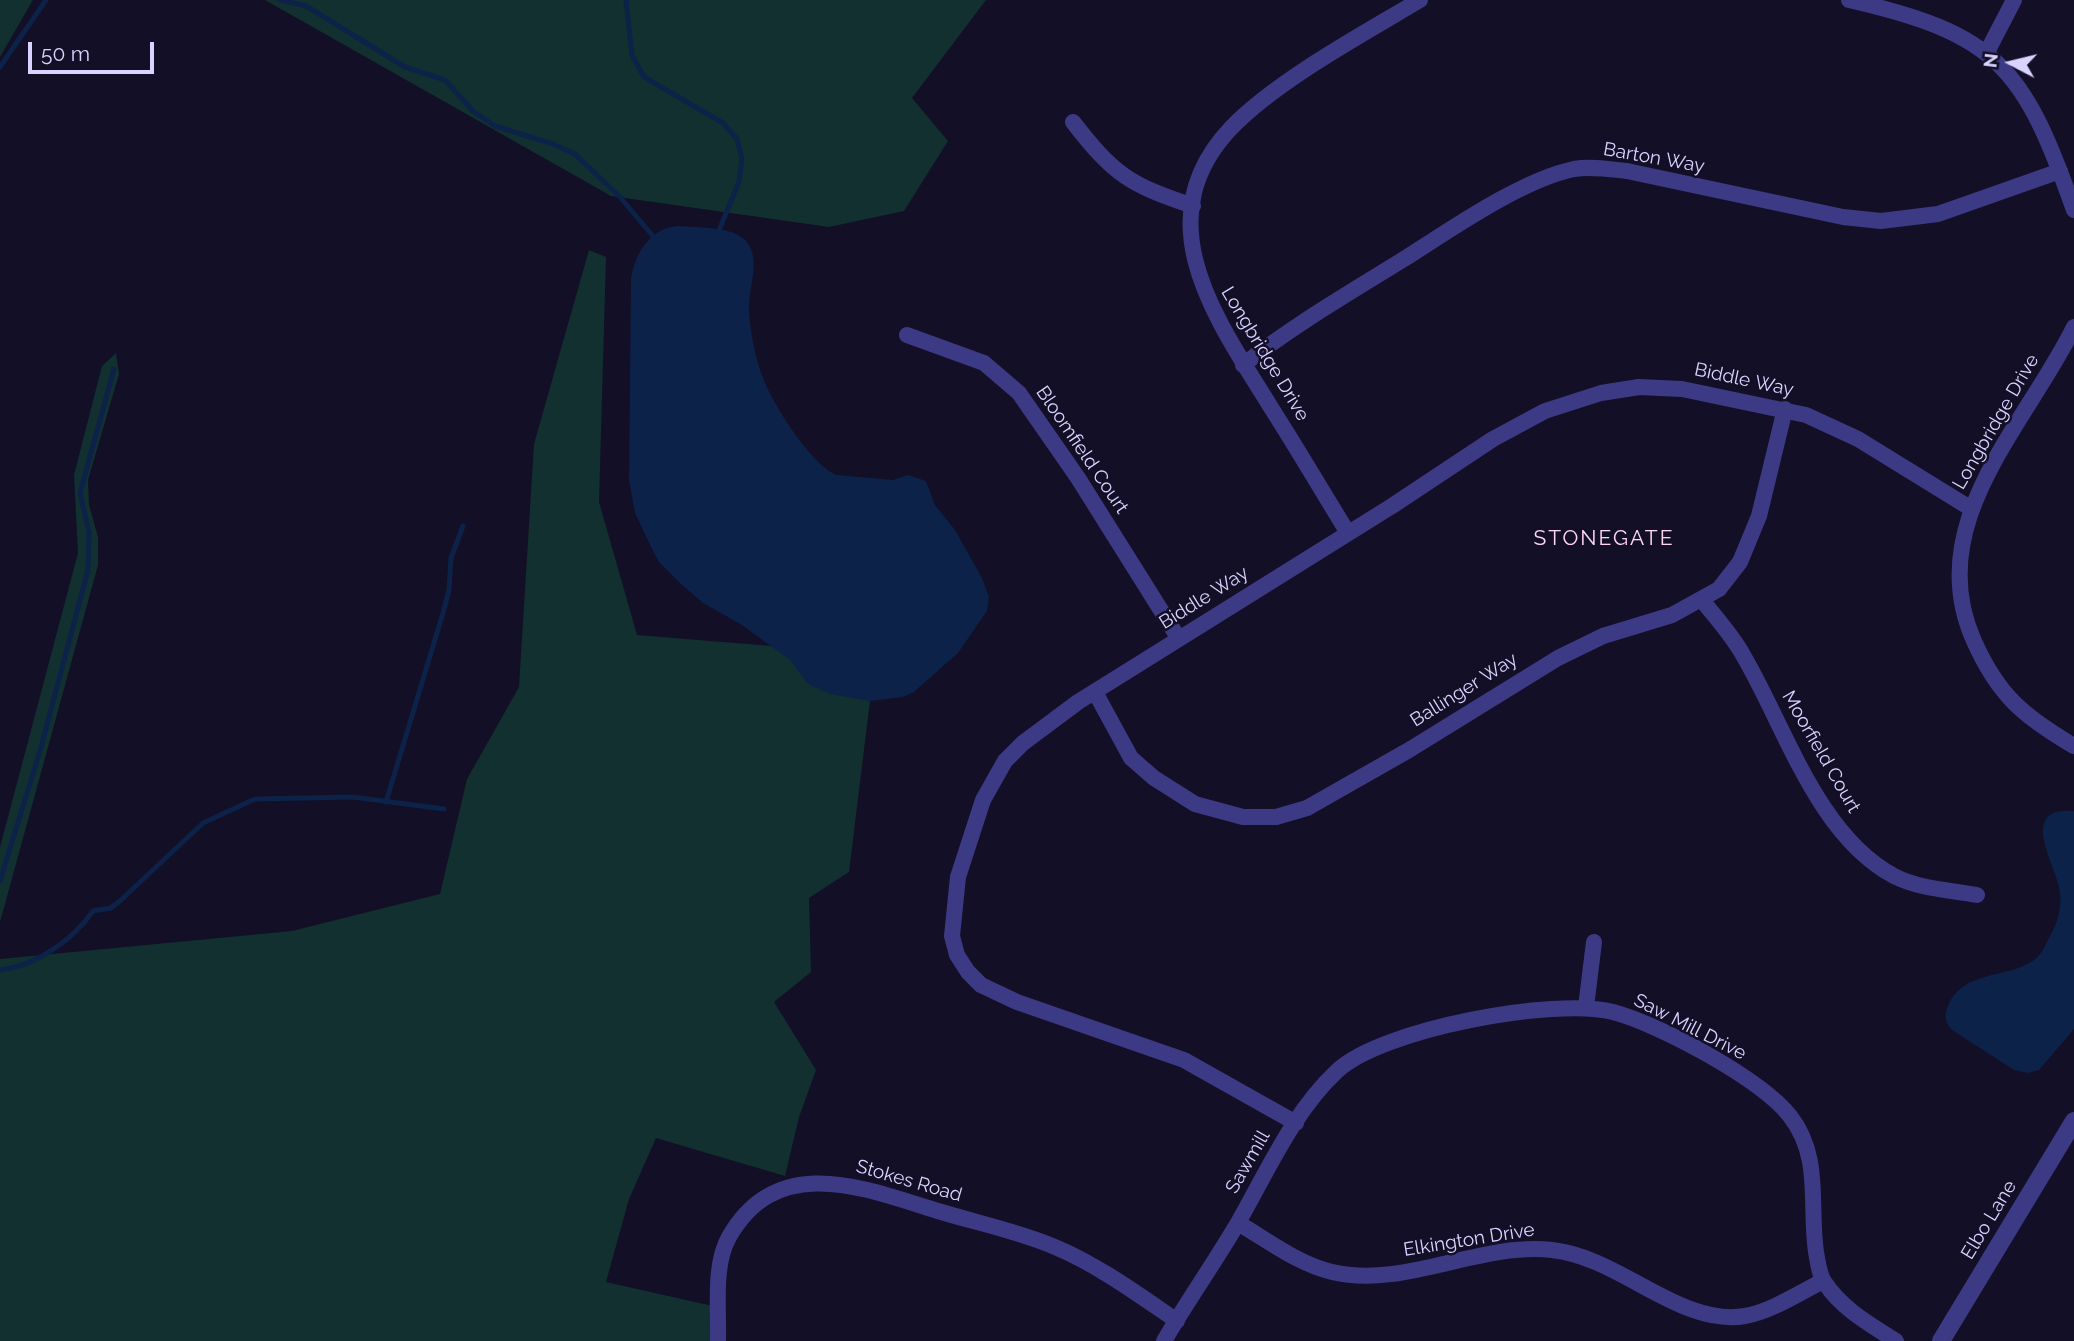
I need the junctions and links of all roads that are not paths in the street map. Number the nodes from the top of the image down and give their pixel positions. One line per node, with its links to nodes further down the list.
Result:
1 (1420, 0): 7 (street, Longbridge Drive)
2 (1849, 0): 4 (street)
3 (2014, 0): 4 (street)
4 (1987, 52): 6 (street)
5 (1073, 122): 7 (street)
6 (2060, 171): 8 (street); 11 (street, Barton Way)
7 (1193, 206): 11 (street, Longbridge Drive)
8 (2074, 210)
9 (2074, 327): 13 (street, Longbridge Drive)
10 (907, 335): 16 (street, Bloomfield Court)
11 (1243, 365): 14 (street, Longbridge Drive)
12 (1785, 409): 13 (street, Biddle Way); 14 (street, Biddle Way); 15 (street, Ballinger Way)
13 (1970, 508): 18 (street, Longbridge Drive)
14 (1348, 533): 16 (street, Biddle Way)
15 (1702, 600): 17 (street, Ballinger Way); 19 (street, Moorfield Court)
16 (1179, 639): 17 (street, Biddle Way)
17 (1095, 692): 23 (street, Biddle Way)
18 (2074, 746)
19 (1977, 895)
20 (1594, 942): 21 (street)
21 (1586, 1007): 23 (street, Saw Mill Drive); 25 (street, Saw Mill Drive)
22 (2074, 1121): 30 (street, Elbo Lane)
23 (1296, 1123): 24 (street, Sawmill)
24 (1238, 1223): 25 (street, Elkington Drive); 26 (street)
25 (1823, 1281): 29 (street)
26 (1177, 1321): 27 (street, Stokes Road); 28 (street)
27 (719, 1341)
28 (1164, 1341)
29 (1896, 1341)
30 (1941, 1341)

